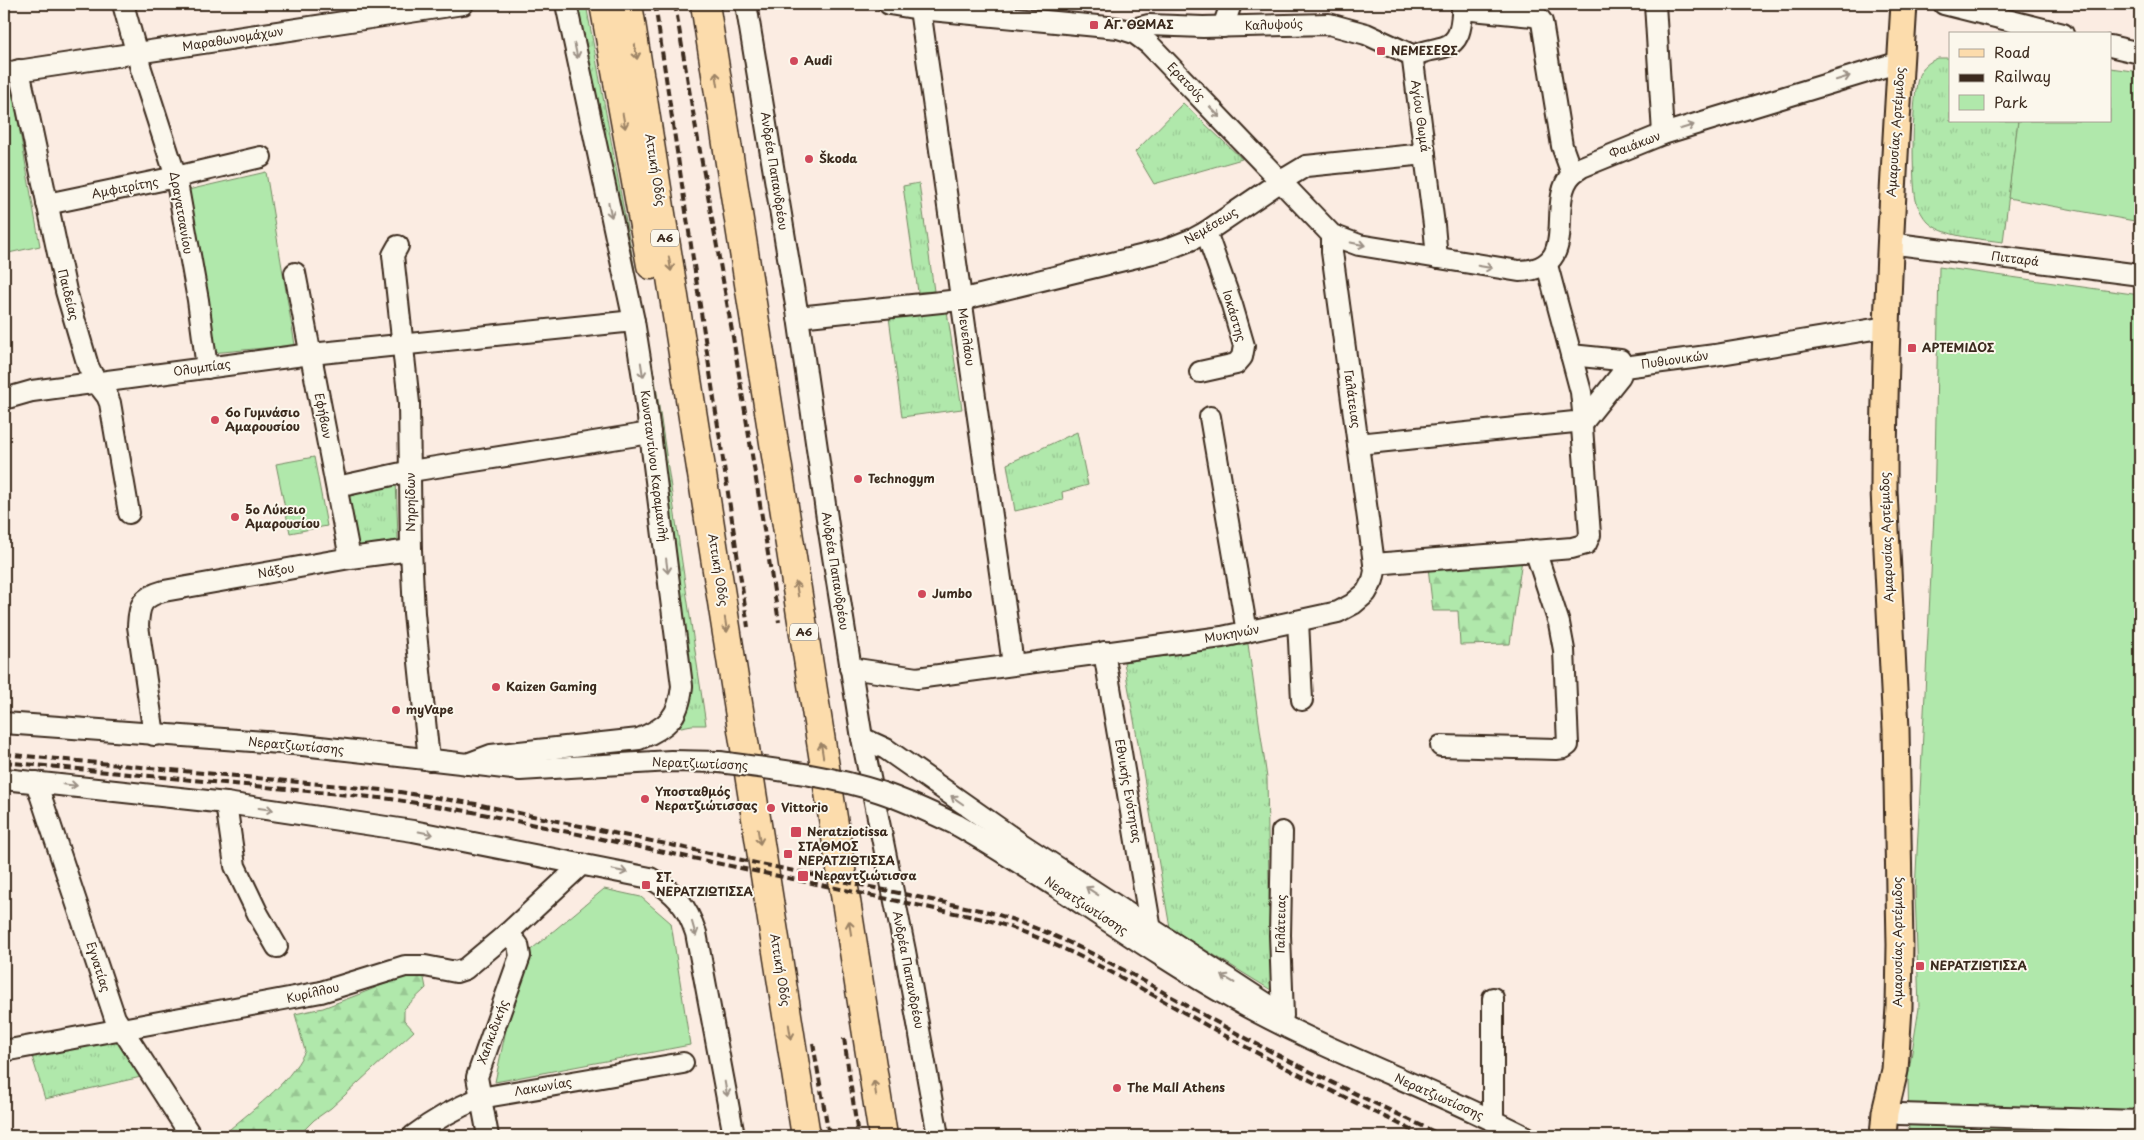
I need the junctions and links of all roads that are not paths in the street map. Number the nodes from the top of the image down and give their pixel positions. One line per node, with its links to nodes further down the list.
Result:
1 (123, 4): 21 (street, Δραγατσανίου)
2 (463, 4): 15 (street, Μαραθωνομάχων)
3 (566, 4): 43 (street, Κωνσταντίνου Καραμανλή, one-way to 43)
4 (604, 4): 58 (highway, one-way to 58)
5 (628, 4): 58 (highway, Αττική Οδός / Α6, one-way to 58)
6 (705, 4): 101 (highway, Α6, one-way to 6)
7 (762, 4): 16 (street)
8 (889, 4): 14 (street, Ερατούς)
9 (1231, 4): 17 (street)
10 (1655, 4): 26 (street)
11 (1904, 4): 24 (main road, Αμαρυσίας Αρτέμιδος)
12 (1944, 4): 19 (street)
13 (1462, 6): 23 (street); 29 (street)
14 (920, 8): 18 (street, Ερατούς); 41 (street, Μενελάου)
15 (370, 10): 21 (street, Μαραθωνομάχων)
16 (748, 14): 42 (street, Ανδρέα Παπανδρέου)
17 (1223, 27): 18 (street, Καλυψούς); 23 (street, Καλυψούς)
18 (1129, 30): 31 (street, Ερατούς, one-way to 31)
19 (2054, 32)
20 (2112, 47): 22 (street)
21 (137, 53): 25 (street, Μαραθωνομάχων); 30 (street, Δραγατσανίου)
22 (2140, 54)
23 (1414, 56): 27 (street, Αγίου Θωμά)
24 (1900, 62): 26 (street, Φαιάκων, one-way to 24); 35 (main road, Αμαρυσίας Αρτέμιδος)
25 (11, 72): 32 (street, Παιδείας)
26 (1663, 134): 29 (street, Φαιάκων)
27 (1425, 154): 31 (street, Νεμέσεως); 37 (street, Αγίου Θωμά)
28 (261, 157): 30 (street, Αμφιτρίτης)
29 (1572, 174): 38 (street)
30 (176, 178): 32 (street, Αμφιτρίτης); 49 (street, Δραγατσανίου)
31 (1281, 181): 33 (street, Νεμέσεως); 34 (street, Ερατούς)
32 (47, 204): 51 (street, Παιδείας)
33 (1206, 232): 41 (street, Νεμέσεως); 50 (street, Ιοκάστης)
34 (1332, 235): 37 (street, Ερατούς, one-way to 37); 56 (street, Γαλάτειας)
35 (1889, 242): 40 (street, Πιτταρά); 44 (main road, Αμαρυσίας Αρτέμιδος)
36 (398, 246): 45 (street, Νηρηίδων)
37 (1437, 258): 38 (street, one-way to 38)
38 (1547, 265): 47 (street)
39 (295, 273): 46 (street, Εφήβων)
40 (2140, 275)
41 (960, 300): 42 (street, Νεμέσεως); 68 (street, Μενελάου)
42 (798, 317): 69 (street, Ανδρέα Παπανδρέου)
43 (634, 321): 45 (street, Ολυμπίας); 55 (street, Κωνσταντίνου Καραμανλή, one-way to 55)
44 (1886, 327): 48 (street, Πυθιονικών); 91 (main road, Αμαρυσίας Αρτέμιδος)
45 (402, 344): 46 (street, Ολυμπίας); 57 (street, Νηρηίδων)
46 (311, 354): 49 (street, Ολυμπίας); 59 (street, Εφήβων)
47 (1571, 355): 48 (street); 54 (street)
48 (1624, 367): 54 (street, Πυθιονικών)
49 (207, 368): 51 (street, Ολυμπίας)
50 (1200, 372)
51 (96, 382): 52 (street, Ολυμπίας); 60 (street, Παιδείας)
52 (4, 400)
53 (1210, 417): 66 (street)
54 (1584, 422): 56 (street); 62 (street)
55 (650, 434): 57 (street); 76 (street, Κωνσταντίνου Καραμανλή, one-way to 76)
56 (1358, 444): 64 (street, Γαλάτειας)
57 (411, 471): 59 (street); 61 (street, Νηρηίδων)
58 (703, 473): 100 (highway, Αττική Οδός / Α6, one-way to 100)
59 (336, 487): 63 (street, Εφήβων)
60 (129, 513)
61 (411, 550): 63 (street, Νάξου); 75 (street, Νηρηίδων)
62 (1535, 550): 64 (street); 74 (street)
63 (350, 558): 72 (street, Νάξου)
64 (1374, 564): 65 (street, Μυκηνών)
65 (1298, 622): 66 (street, Μυκηνών); 70 (street)
66 (1247, 632): 67 (street, Μυκηνών)
67 (1104, 652): 68 (street, Μυκηνών); 82 (street, Εθνικής Ενότητας)
68 (1013, 664): 69 (street, Μυκηνών)
69 (850, 668): 73 (street, Ανδρέα Παπανδρέου)
70 (1302, 700)
71 (4, 723): 72 (street, Νερατζιωτίσσης)
72 (154, 735): 75 (street, Νερατζιωτίσσης)
73 (862, 738): 82 (street, Νερατζιωτίσσης, one-way to 73); 102 (street, Ανδρέα Παπανδρέου)
74 (1441, 746)
75 (430, 760): 76 (street, Νερατζιωτίσσης)
76 (467, 764): 88 (street, Νερατζιωτίσσης, bridge)
77 (4, 779): 78 (street)
78 (36, 782): 79 (street, one-way to 79); 87 (street, Εγνατίας)
79 (226, 803): 81 (street, one-way to 81); 84 (street)
80 (1282, 832): 86 (street, Γαλάτειας)
81 (582, 864): 83 (street, Κυρίλλου); 99 (street, one-way to 99)
82 (1151, 930): 86 (street, Νερατζιωτίσσης, one-way to 82)
83 (508, 933): 87 (street, Κυρίλλου); 92 (street, Χαλκιδικής)
84 (277, 947)
85 (1493, 998): 93 (street)
86 (1283, 1016): 88 (street, Νερατζιωτίσσης)
87 (120, 1029): 89 (street, Κυρίλλου); 96 (street, Εγνατίας)
88 (1326, 1047): 93 (street, Νερατζιωτίσσης)
89 (4, 1051)
90 (683, 1063): 92 (street, Λακωνίας)
91 (1895, 1070): 95 (main road, Αμαρυσίας Αρτέμιδος); 104 (main road, Αμαρυσίας Αρτέμιδος)
92 (480, 1098): 97 (street, Λακωνίας); 98 (street, Χαλκιδικής)
93 (1493, 1120): 103 (street, Νερατζιωτίσσης)
94 (2140, 1121): 95 (street)
95 (1900, 1125)
96 (191, 1136)
97 (413, 1136)
98 (488, 1136)
99 (734, 1136)
100 (806, 1136)
101 (882, 1136)
102 (938, 1136)
103 (1524, 1136)
104 (1883, 1136)

